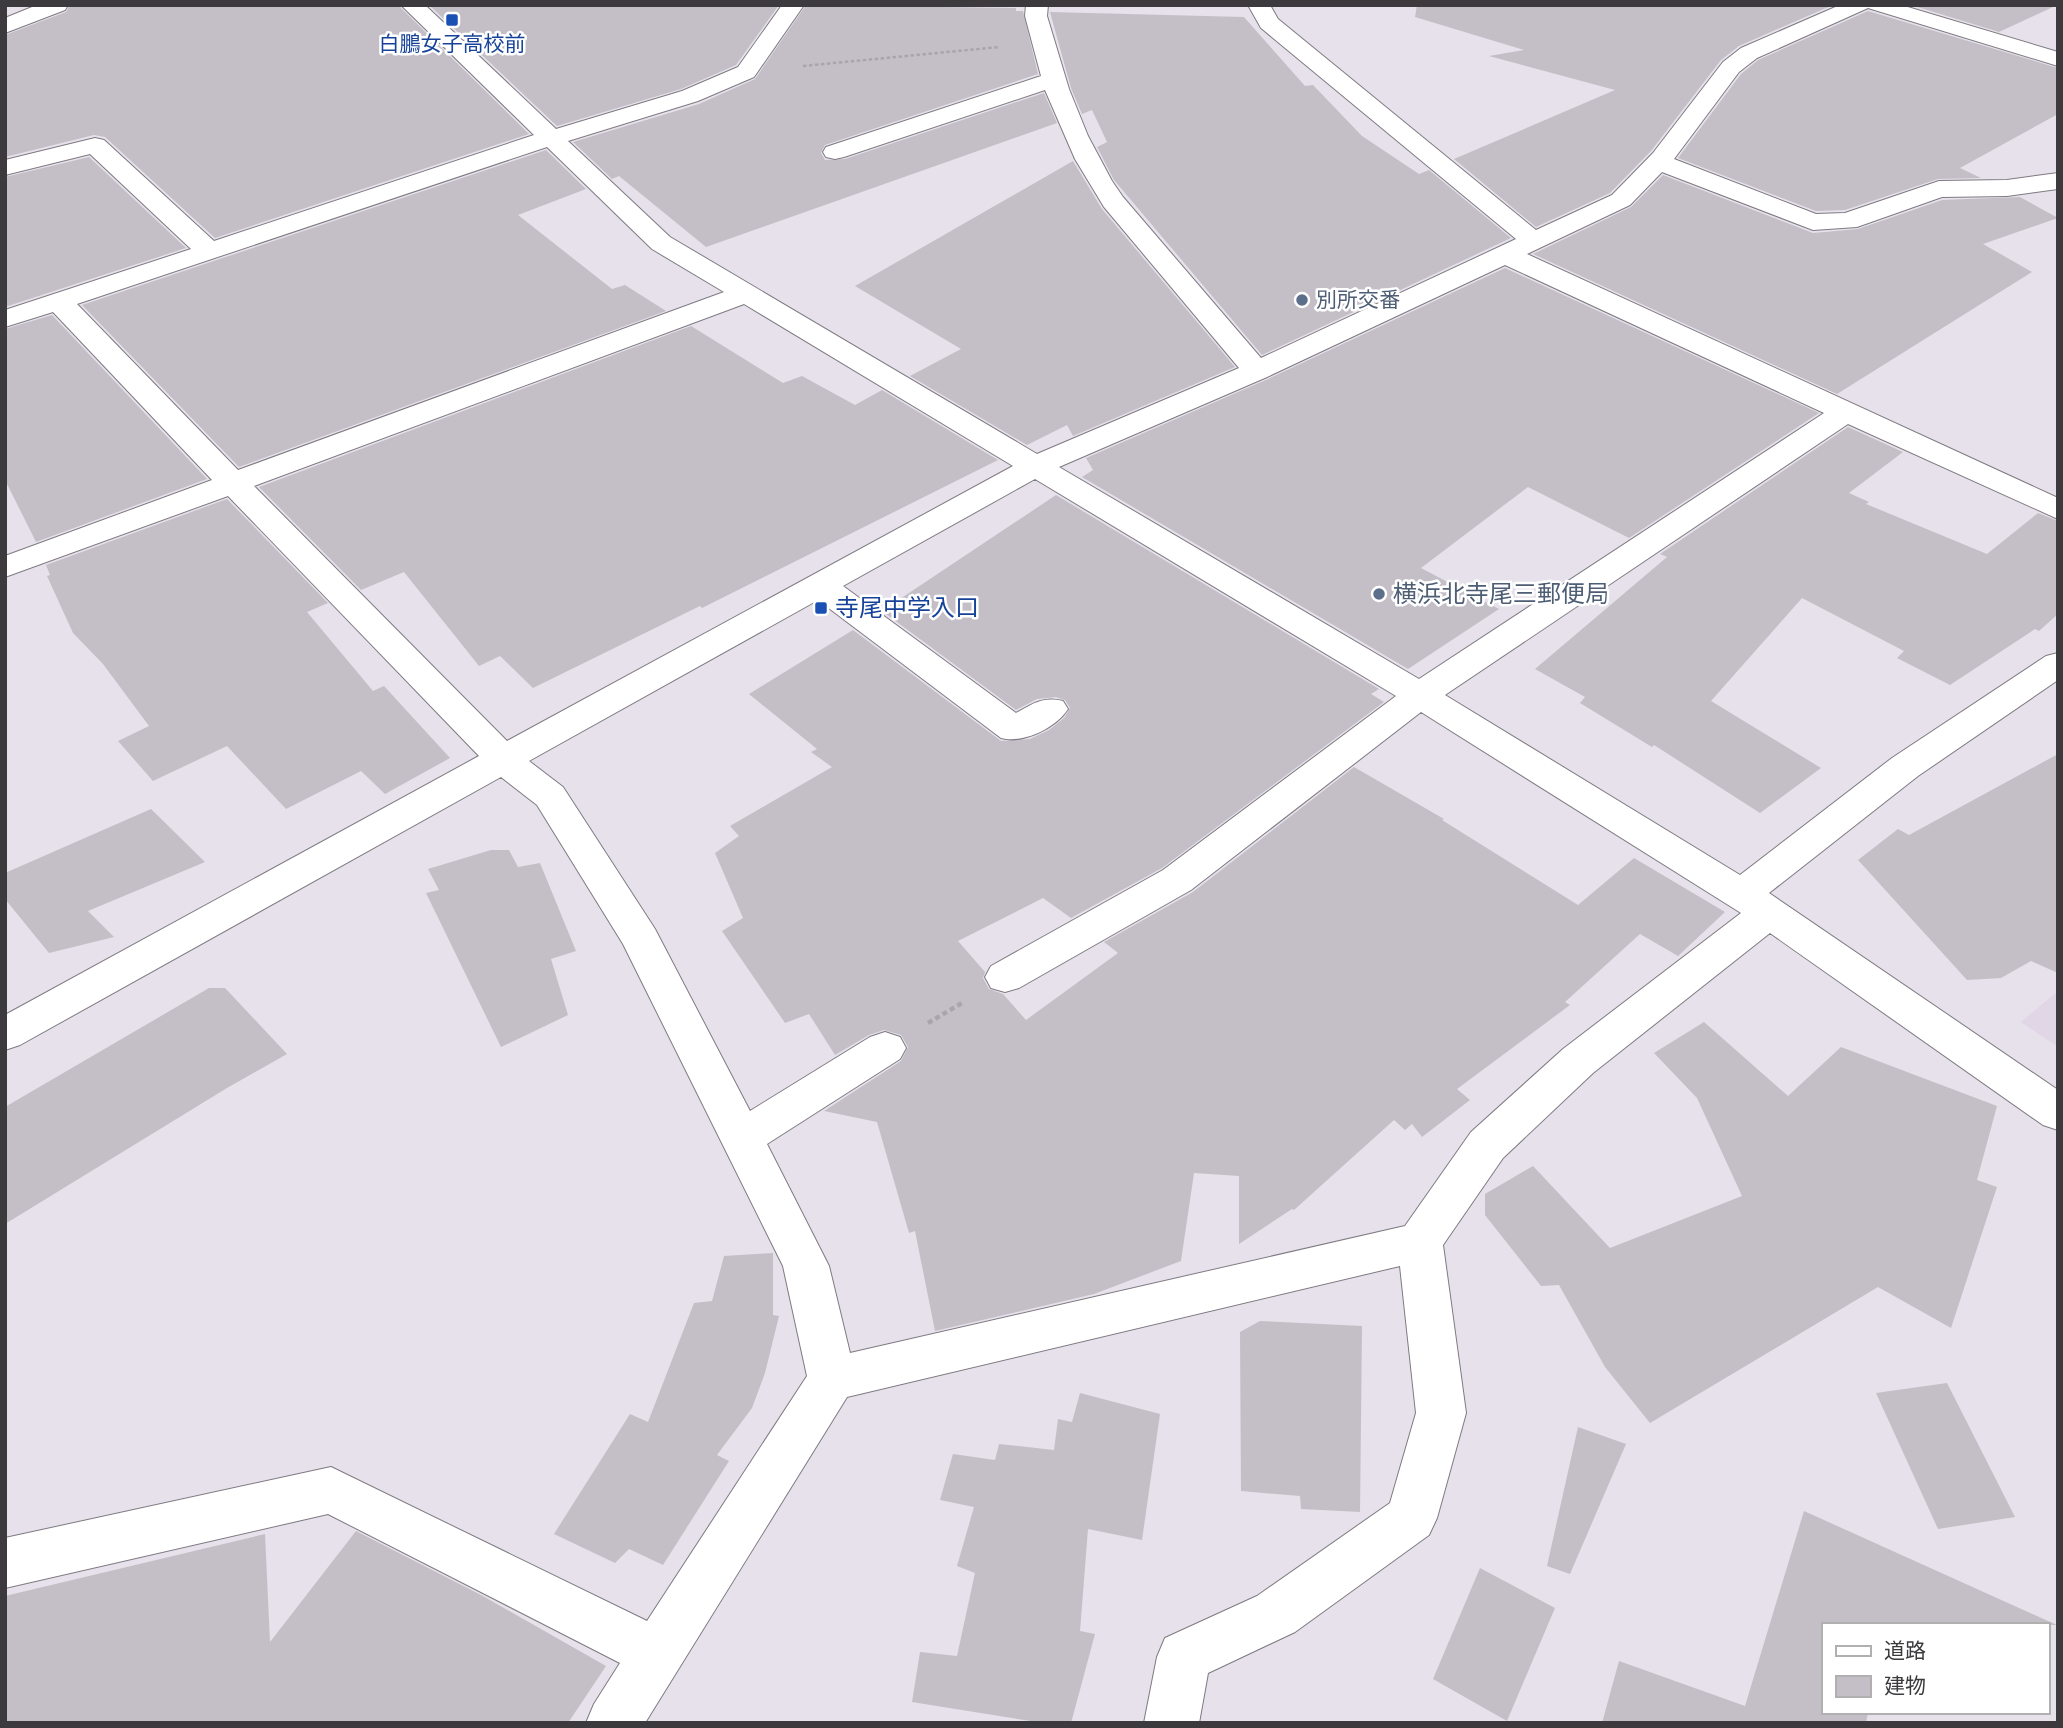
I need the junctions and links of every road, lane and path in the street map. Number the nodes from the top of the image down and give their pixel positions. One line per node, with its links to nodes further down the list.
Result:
1 (57, 5): 8 (street)
2 (412, 5): 13 (street)
3 (793, 5): 11 (street)
4 (1037, 5): 9 (street)
5 (1259, 5): 18 (street)
6 (1859, 5): 15 (street)
7 (1877, 5): 10 (street)
8 (5, 26)
9 (1042, 43): 11 (path); 12 (street)
10 (2058, 59)
11 (746, 72): 13 (street)
12 (1053, 80): 14 (street); 24 (street)
13 (551, 138): 19 (street); 21 (street)
14 (835, 152)
15 (1658, 162): 17 (street); 18 (street)
16 (5, 168): 19 (street)
17 (2058, 181)
18 (1534, 241): 20 (street)
19 (210, 253): 22 (street)
20 (1506, 255): 24 (street); 25 (street)
21 (748, 293): 26 (street); 27 (street)
22 (60, 302): 23 (street); 27 (street)
23 (5, 319)
24 (1256, 371): 26 (street)
25 (1848, 411): 28 (street); 32 (street)
26 (1037, 465): 30 (street); 32 (street)
27 (232, 481): 29 (street); 34 (street)
28 (2058, 510)
29 (5, 566)
30 (820, 584): 33 (street); 34 (street)
31 (2058, 664): 35 (street)
32 (1420, 695): 35 (street); 36 (street)
33 (1050, 709)
34 (503, 759): 37 (street); 40 (street)
35 (1756, 904): 39 (street); 41 (street)
36 (1005, 977): 38 (path)
37 (5, 1034)
38 (885, 1048): 40 (street)
39 (2058, 1113)
40 (742, 1138): 42 (street)
41 (1420, 1242): 42 (street); 46 (street)
42 (832, 1379): 44 (street)
43 (5, 1563): 44 (street)
44 (658, 1654): 45 (street)
45 (613, 1723)
46 (1171, 1723)

